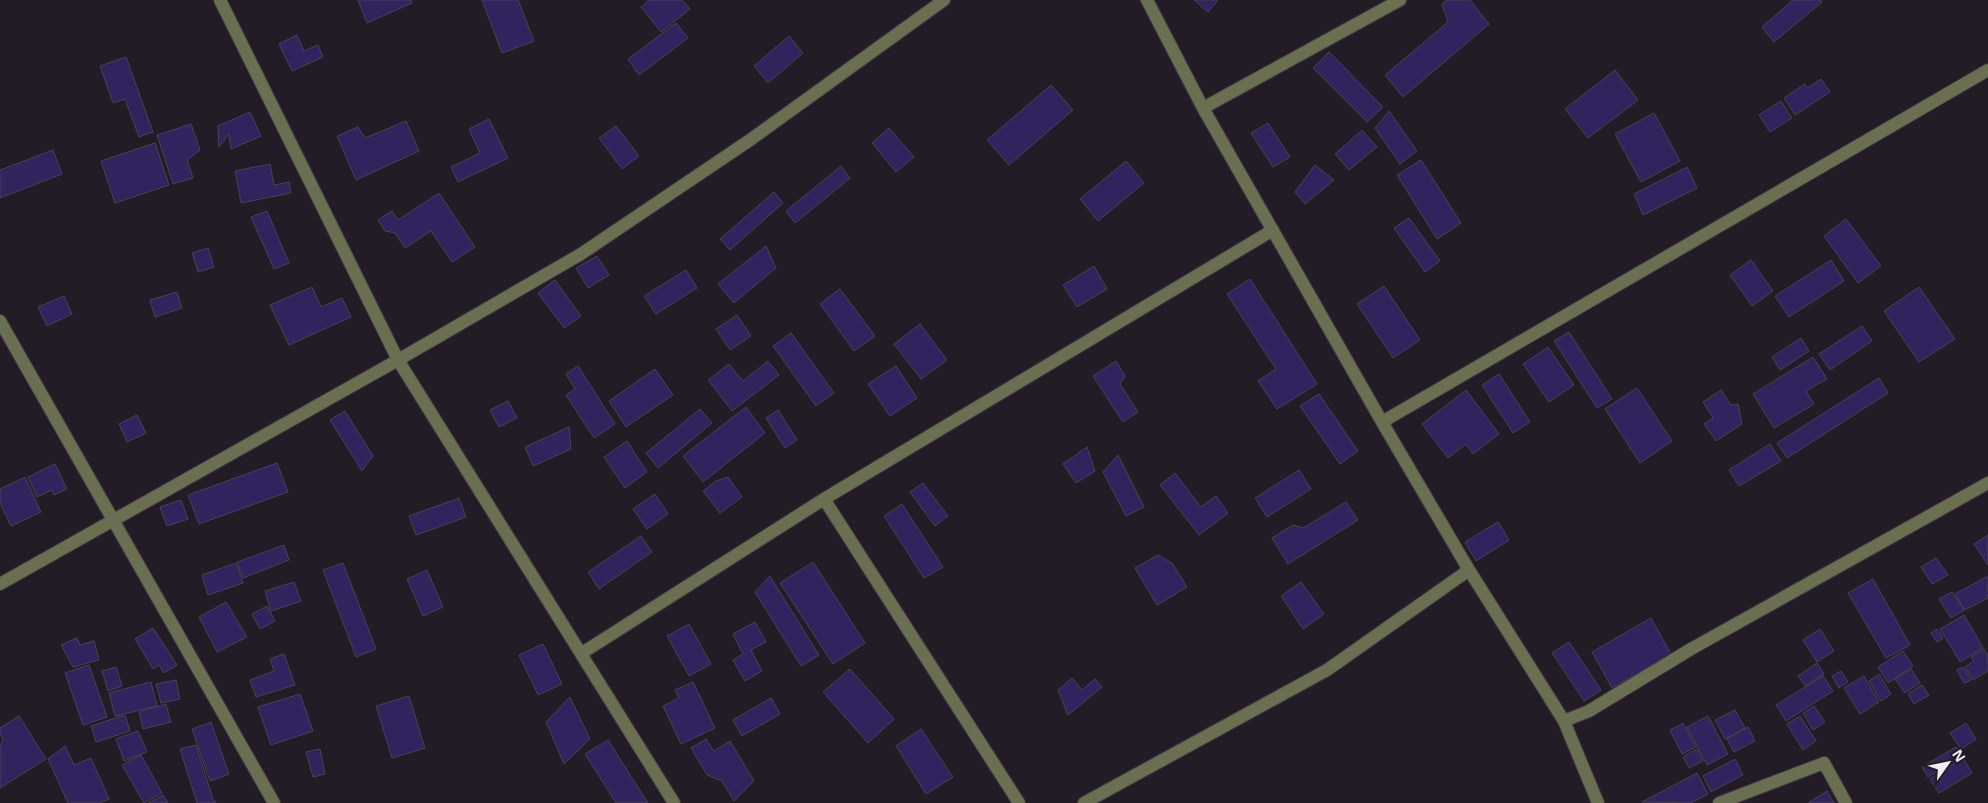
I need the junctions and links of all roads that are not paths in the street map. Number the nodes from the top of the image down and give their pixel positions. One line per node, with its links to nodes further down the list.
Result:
1 (220, 0): 9 (street)
2 (944, 0): 9 (street)
3 (1147, 0): 6 (street)
4 (1400, 0): 6 (street)
5 (1988, 70): 10 (street)
6 (1203, 108): 7 (street)
7 (1273, 230): 10 (street); 12 (street)
8 (0, 321): 13 (street)
9 (398, 360): 13 (street); 16 (street)
10 (1382, 422): 14 (street)
11 (1988, 483): 17 (street)
12 (824, 500): 16 (street); 20 (street)
13 (113, 521): 15 (street); 18 (street)
14 (1469, 570): 17 (street); 21 (street)
15 (0, 584)
16 (582, 653): 19 (street)
17 (1564, 721): 22 (street)
18 (274, 803)
19 (674, 803)
20 (1019, 803)
21 (1084, 803)
22 (1598, 803)
23 (1719, 803): 24 (street)
24 (1846, 803)

